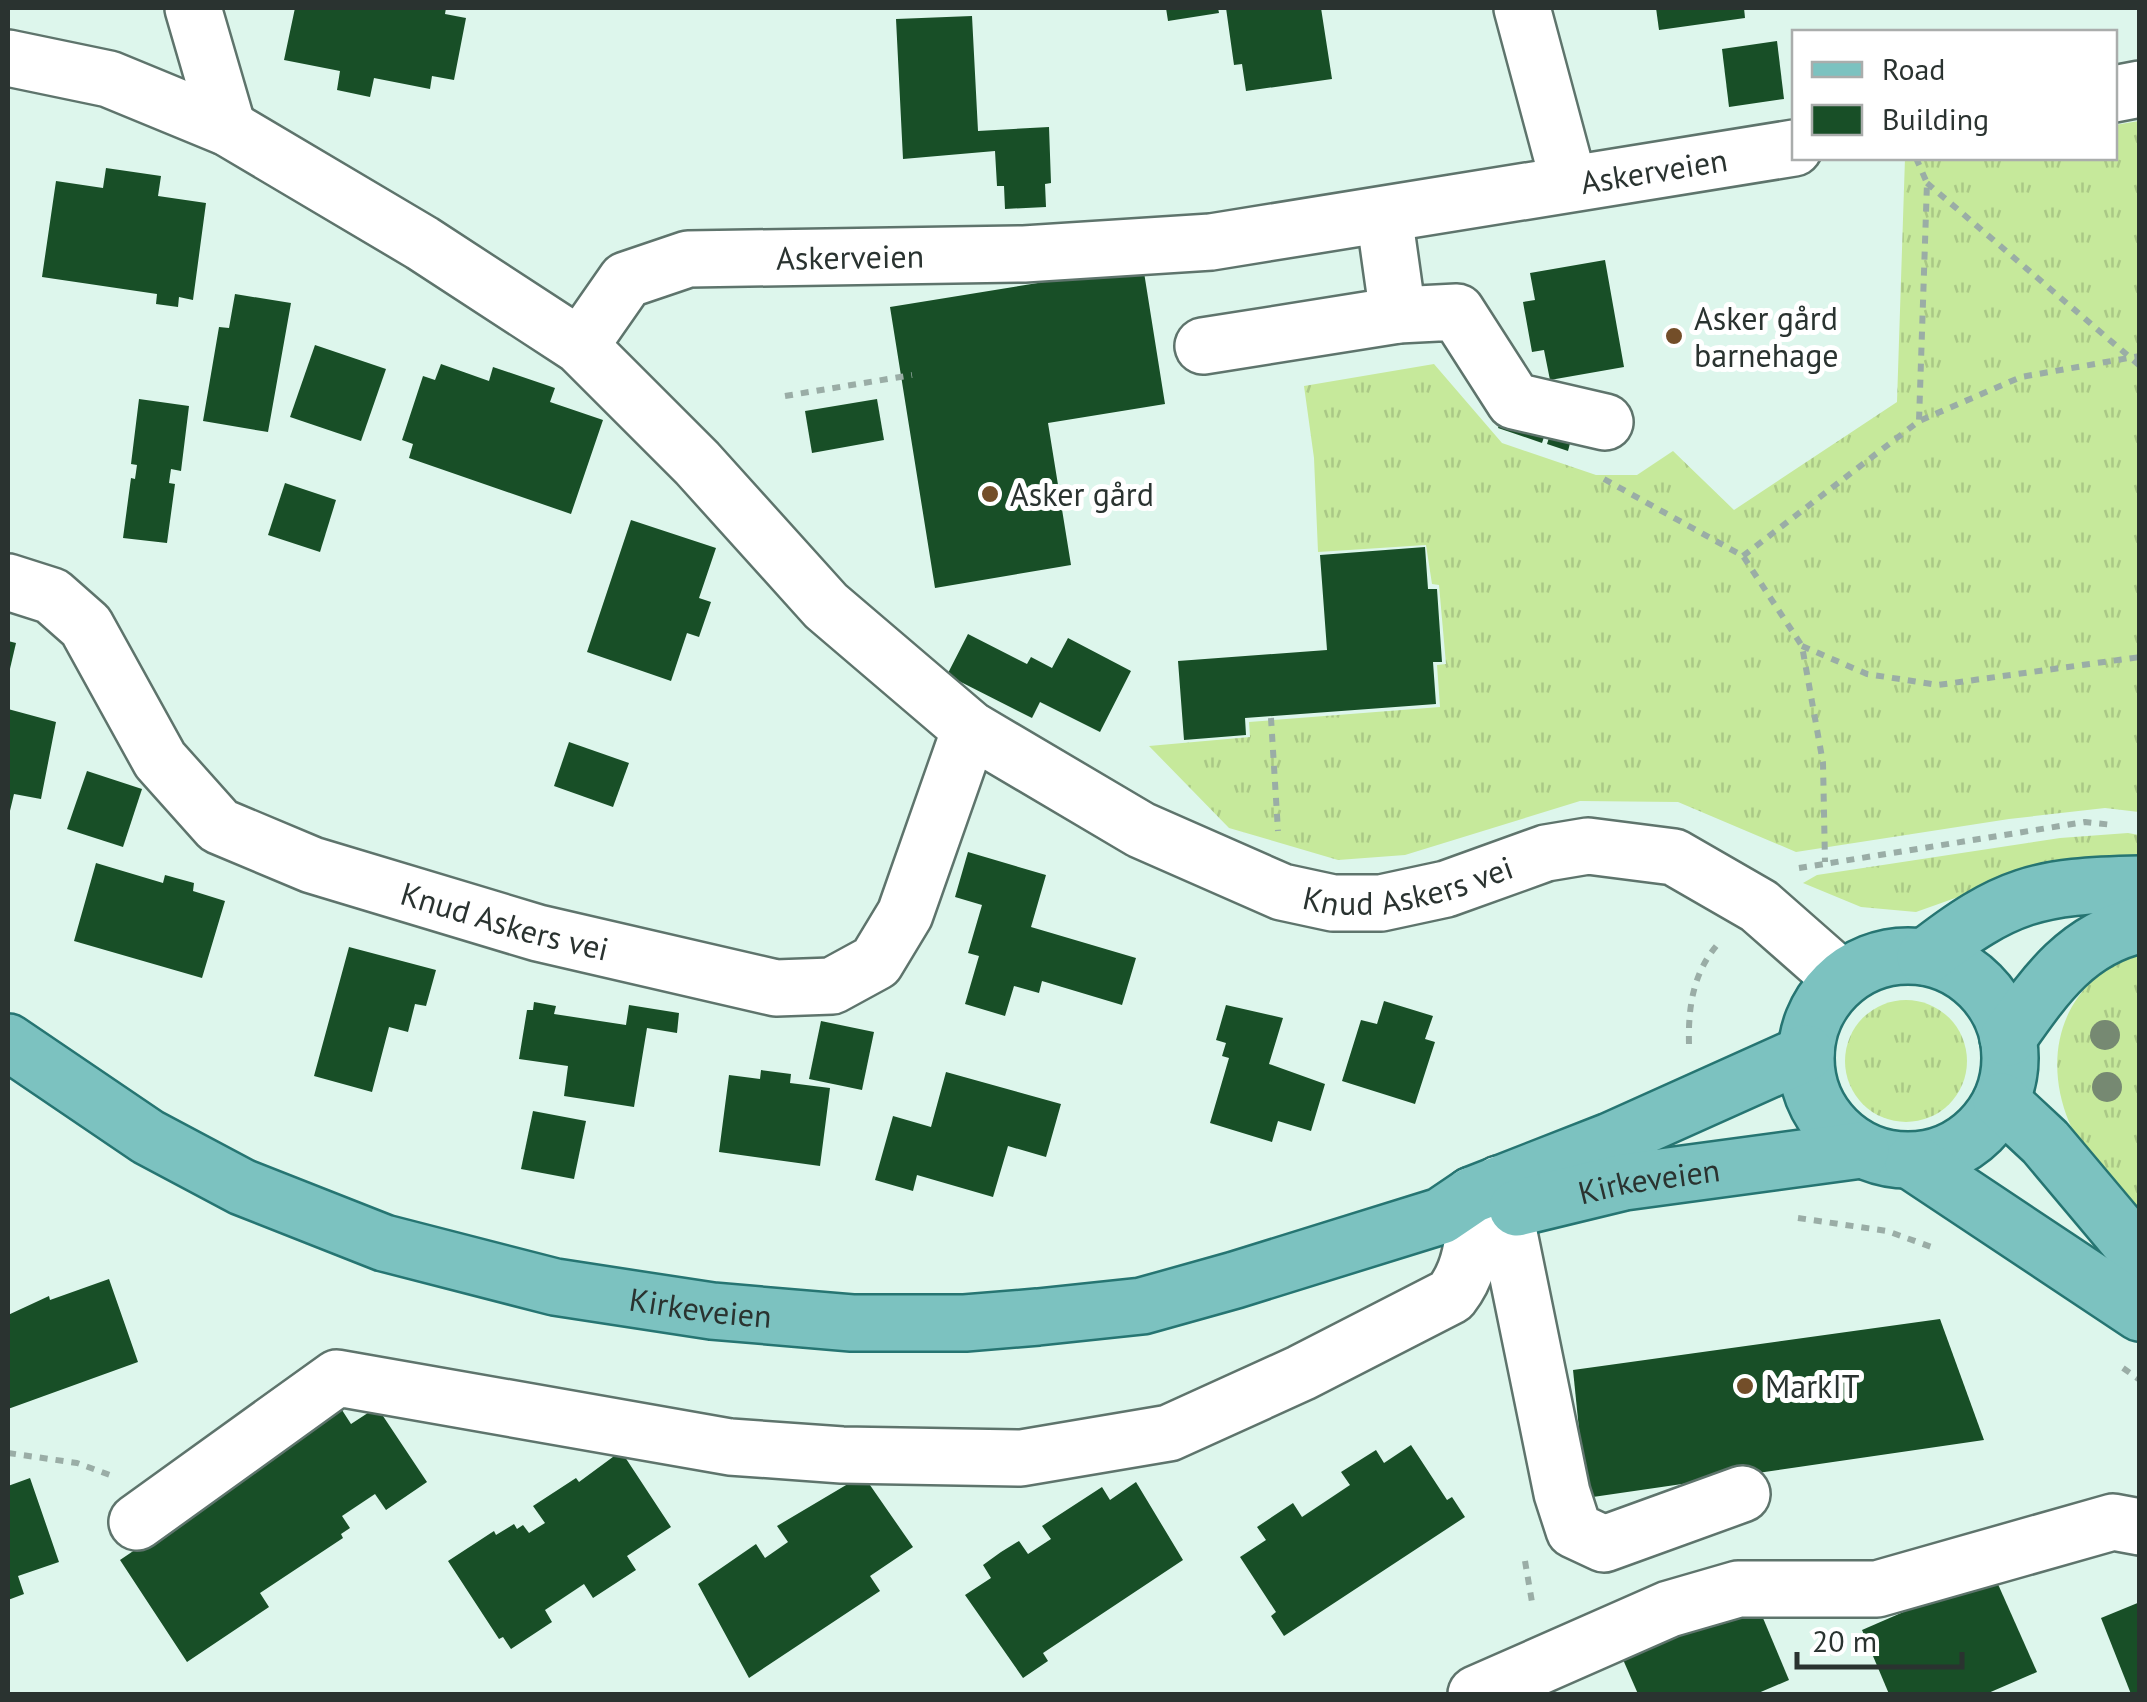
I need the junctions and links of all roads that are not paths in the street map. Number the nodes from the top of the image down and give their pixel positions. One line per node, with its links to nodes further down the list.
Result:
1 (193, 8): 4 (street)
2 (1522, 8): 6 (street)
3 (8, 58): 4 (street)
4 (228, 128): 9 (street)
5 (1792, 148): 6 (street, Askerveien)
6 (1569, 184): 7 (street, Askerveien)
7 (1384, 215): 8 (street); 9 (street, Askerveien)
8 (1398, 314): 10 (street); 11 (street)
9 (580, 346): 13 (street, Knud Askers vei)
10 (1203, 346)
11 (1605, 422)
12 (8, 582): 13 (street, Knud Askers vei)
13 (970, 728): 17 (street, Knud Askers vei)
14 (2140, 884): 16 (main road)
15 (2140, 924): 18 (main road)
16 (1925, 957): 17 (main road); 18 (main road)
17 (1842, 979): 20 (main road)
18 (2008, 1038): 21 (main road)
19 (8, 1042): 24 (main road, Kirkeveien)
20 (1806, 1053): 22 (main road); 24 (main road, Kirkeveien)
21 (2001, 1100): 23 (main road); 25 (main road)
22 (1861, 1150): 23 (main road); 24 (main road, Kirkeveien)
23 (1914, 1162): 26 (main road)
24 (1479, 1205): 27 (street); 28 (street)
25 (2140, 1255)
26 (2140, 1313)
27 (1742, 1494)
28 (155, 1509)
29 (2140, 1527): 30 (street)
30 (1476, 1694)

